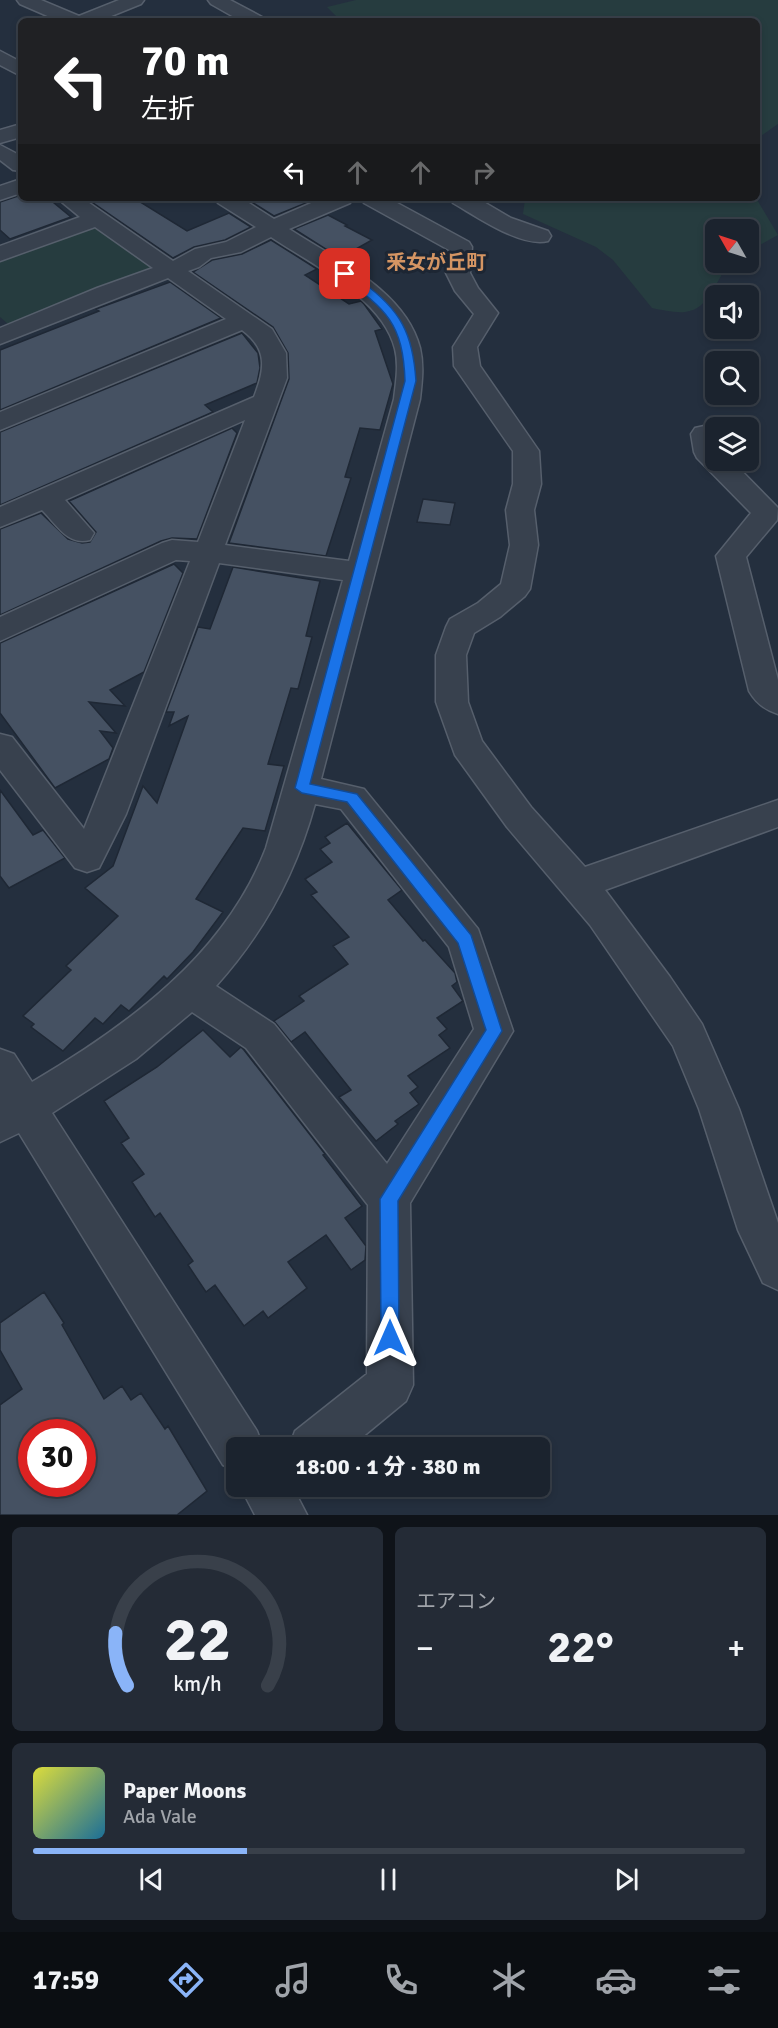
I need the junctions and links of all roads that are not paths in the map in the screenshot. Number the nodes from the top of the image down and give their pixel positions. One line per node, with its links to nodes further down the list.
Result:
1 (26, 0): 4 (street)
2 (135, 0): 5 (street)
3 (217, 0): 6 (street)
4 (68, 18)
5 (90, 18)
6 (250, 18)
7 (0, 57): 8 (street)
8 (18, 68)
9 (18, 131): 10 (street)
10 (0, 137)
11 (0, 151): 12 (street)
12 (18, 163)
13 (18, 187): 14 (street)
14 (0, 193)
15 (72, 201): 20 (street)
16 (231, 201): 21 (street)
17 (335, 201): 21 (street)
18 (377, 201): 40 (street)
19 (466, 201): 22 (street)
20 (98, 219): 23 (street); 24 (street)
21 (273, 228): 24 (street); 34 (street)
22 (540, 236)
23 (0, 254)
24 (170, 270): 25 (street); 26 (street)
25 (246, 320): 27 (street); 28 (street)
26 (0, 337)
27 (266, 401): 30 (street); 33 (street)
28 (0, 422)
29 (704, 434): 36 (street)
30 (46, 497): 31 (street); 32 (street)
31 (0, 518)
32 (80, 533)
33 (208, 552): 34 (street); 35 (street); 37 (street)
34 (360, 572): 38 (street)
35 (0, 630)
36 (778, 702)
37 (0, 746)
38 (302, 788): 41 (street); 44 (street)
39 (778, 813): 40 (street)
40 (579, 884): 45 (street)
41 (189, 989): 43 (street); 44 (street)
42 (0, 1067): 43 (street)
43 (13, 1115): 46 (street)
44 (389, 1199): 47 (street)
45 (778, 1268)
46 (233, 1437)
47 (326, 1437)
48 (271, 1497): 49 (street)
49 (283, 1515)

